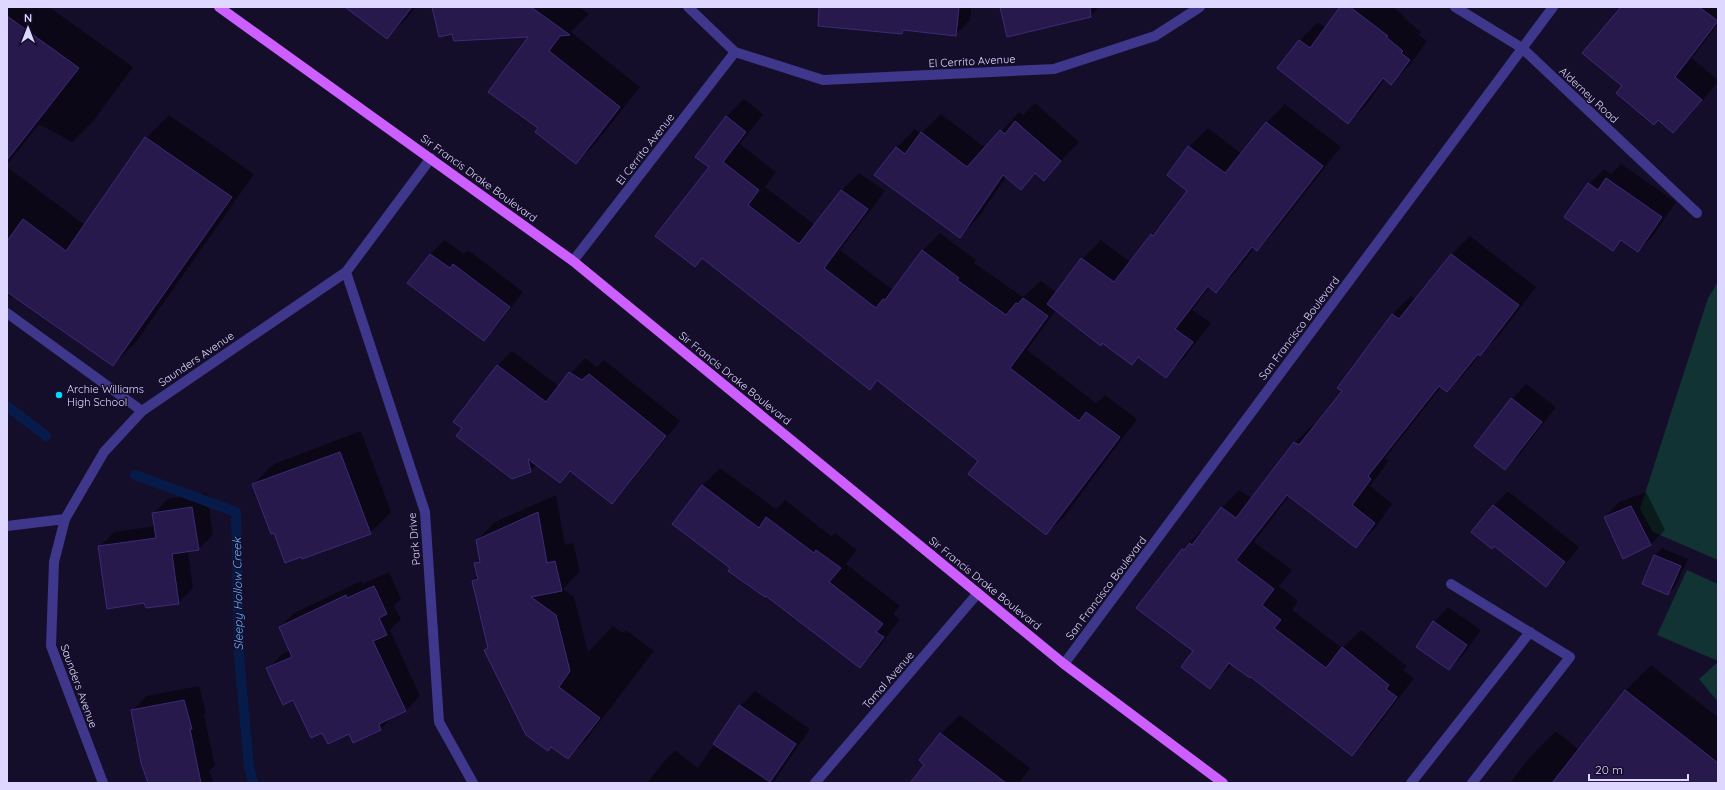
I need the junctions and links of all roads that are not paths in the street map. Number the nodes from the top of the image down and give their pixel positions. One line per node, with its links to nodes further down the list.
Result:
1 (219, 7): 8 (main road, Sir Francis Drake Boulevard)
2 (688, 7): 7 (street, El Cerrito Avenue)
3 (1200, 7): 7 (street, El Cerrito Avenue)
4 (1456, 7): 6 (street, Alderney Road)
5 (1553, 7): 6 (street, San Francisco Boulevard)
6 (1522, 48): 9 (street, Alderney Road); 19 (street, San Francisco Boulevard)
7 (735, 52): 10 (street, El Cerrito Avenue)
8 (431, 158): 10 (main road, Sir Francis Drake Boulevard); 11 (street, Saunders Avenue)
9 (1697, 213)
10 (573, 261): 17 (main road, Sir Francis Drake Boulevard)
11 (346, 272): 13 (street, Saunders Avenue); 21 (street, Park Drive)
12 (7, 313): 13 (street)
13 (142, 411): 14 (street, Saunders Avenue)
14 (65, 519): 15 (street); 20 (street, Saunders Avenue)
15 (7, 526)
16 (1451, 584): 18 (street)
17 (978, 593): 19 (main road, Sir Francis Drake Boulevard); 22 (street, Tamal Avenue)
18 (1530, 632): 24 (street); 25 (street)
19 (1064, 664): 23 (main road, Sir Francis Drake Boulevard)
20 (103, 783)
21 (473, 783)
22 (815, 783)
23 (1223, 783)
24 (1411, 783)
25 (1472, 783)

